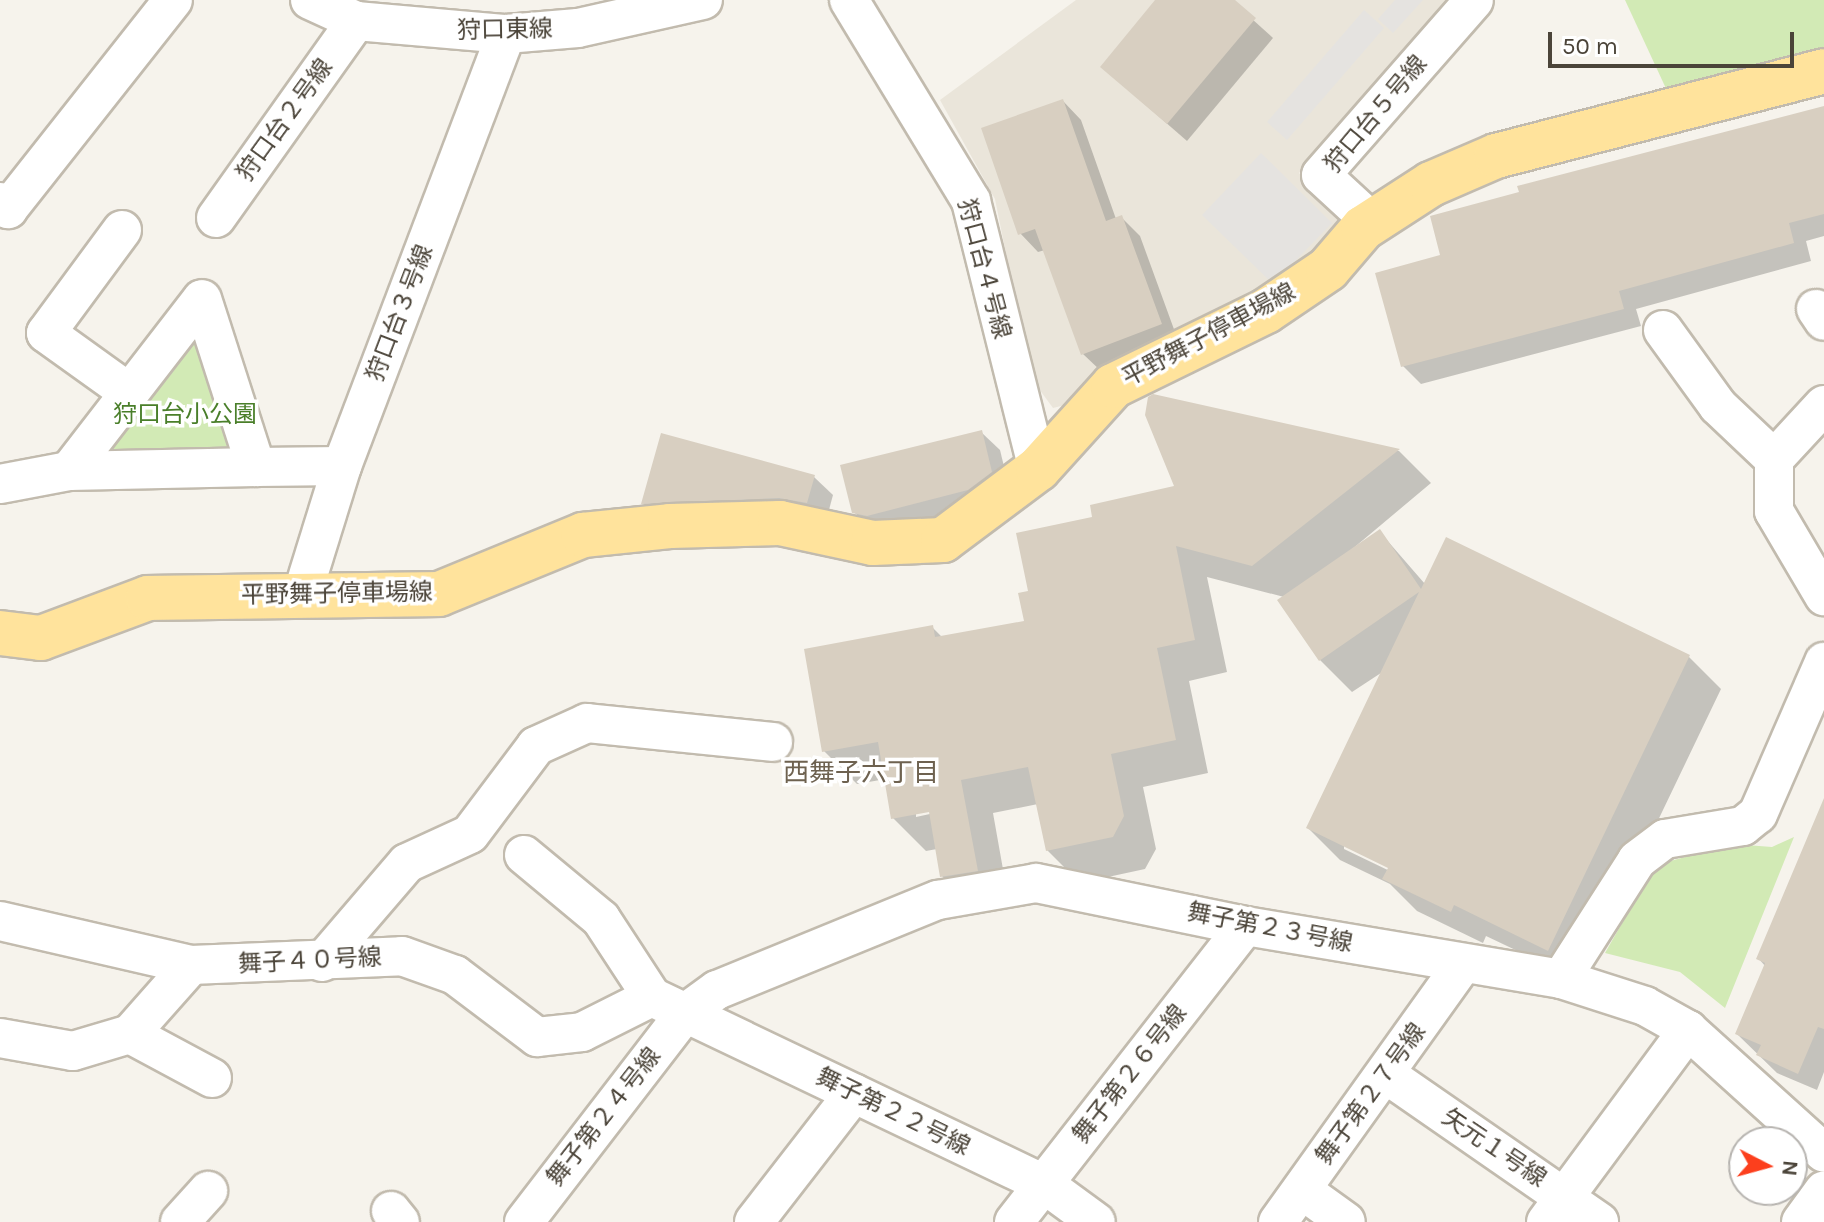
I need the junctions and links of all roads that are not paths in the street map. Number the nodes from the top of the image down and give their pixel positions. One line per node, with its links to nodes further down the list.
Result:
1 (173, 0): 9 (street)
2 (310, 0): 6 (street, 狩口東線)
3 (703, 0): 7 (street, 狩口東線)
4 (849, 0): 19 (street, 狩口台４号線)
5 (1474, 0): 11 (street, 狩口台５号線)
6 (356, 21): 7 (street, 狩口東線); 10 (street, 狩口台２号線)
7 (506, 34): 17 (street, 狩口台３号線)
8 (1824, 71): 11 (main road, 平野舞子停車場線)
9 (0, 202)
10 (216, 218)
11 (1372, 222): 19 (main road, 平野舞子停車場線)
12 (122, 230): 14 (street)
13 (1663, 330): 16 (street)
14 (128, 392): 18 (street); 20 (street)
15 (1824, 405): 16 (street)
16 (1774, 459): 23 (street)
17 (342, 466): 18 (street); 22 (street, 狩口台３号線)
18 (256, 467): 20 (street)
19 (1038, 469): 22 (main road, 平野舞子停車場線)
20 (69, 471): 21 (street)
21 (0, 484)
22 (302, 595): 24 (main road, 平野舞子停車場線)
23 (1824, 596)
24 (0, 633)
25 (1824, 662): 33 (street)
26 (773, 742): 30 (street)
27 (524, 855): 34 (street)
28 (0, 921): 32 (street, 舞子４０号線)
29 (1245, 926): 31 (street, 舞子第２３号線); 34 (street, 舞子第２３号線); 42 (street, 舞子第２６号線)
30 (322, 962): 32 (street, 舞子４０号線); 34 (street, 舞子４０号線)
31 (1463, 964): 33 (street, 舞子第２３号線); 38 (street, 舞子第２７号線)
32 (191, 965): 36 (street)
33 (1561, 979): 35 (street, 舞子第２３号線)
34 (668, 1005): 40 (street, 舞子第２２号線); 48 (street, 舞子第２４号線)
35 (1688, 1030): 41 (street, 舞子第２３号線); 46 (street)
36 (130, 1034): 37 (street); 39 (street)
37 (0, 1038)
38 (1387, 1075): 43 (street, 舞子第２７号線); 46 (street, 矢元１号線)
39 (212, 1078)
40 (854, 1093): 42 (street, 舞子第２２号線); 49 (street)
41 (1821, 1139)
42 (1044, 1184): 50 (street, 舞子第２６号線); 51 (street, 舞子第２２号線)
43 (1302, 1190): 52 (street, 舞子第２７号線); 53 (street)
44 (1824, 1190): 55 (street)
45 (208, 1191): 47 (street)
46 (1556, 1209): 54 (street, 矢元１号線)
47 (180, 1222)
48 (524, 1222)
49 (754, 1222)
50 (1014, 1222)
51 (1096, 1222)
52 (1278, 1222)
53 (1346, 1222)
54 (1599, 1222)
55 (1801, 1222)

